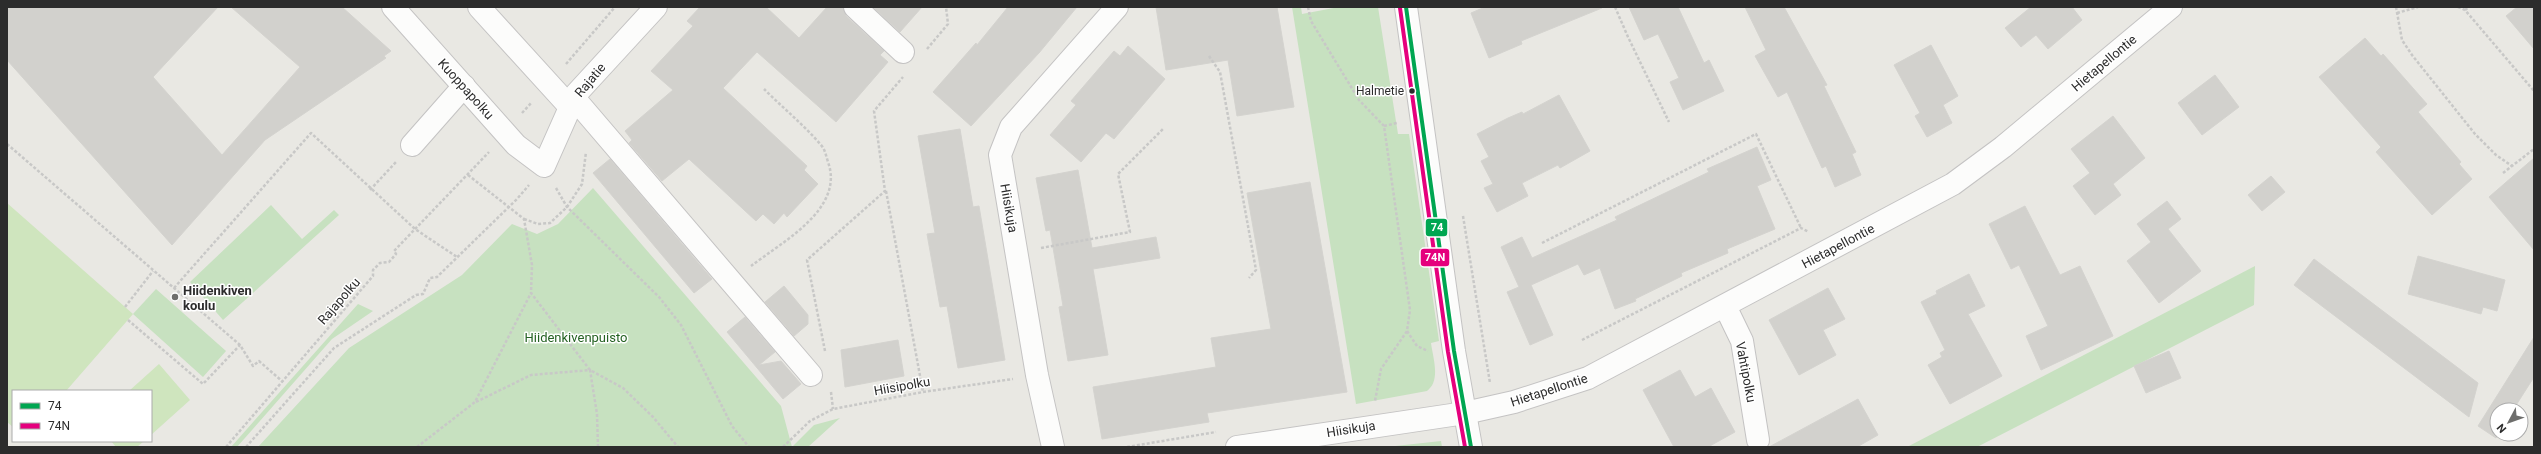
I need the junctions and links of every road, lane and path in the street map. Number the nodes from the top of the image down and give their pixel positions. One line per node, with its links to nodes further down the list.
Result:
1 (393, 7): 21 (street, Kuoppapolku)
2 (479, 7): 24 (street)
3 (656, 7): 24 (street, Rajatie)
4 (855, 7): 17 (street)
5 (946, 7): 18 (path)
6 (1117, 7): 57 (street, Hiisikuja)
7 (1308, 7): 50 (path)
8 (1406, 7): 64 (street)
9 (1615, 7): 25 (path)
10 (2171, 7): 39 (street, Hietapellontie)
11 (2396, 7): 16 (path)
12 (2418, 7): 16 (path)
13 (2458, 7): 15 (path)
14 (2469, 7): 15 (path)
15 (2465, 10): 23 (path)
16 (2397, 13): 31 (path)
17 (903, 52)
18 (924, 52)
19 (1209, 56): 43 (path)
20 (905, 75): 34 (path)
21 (464, 86): 28 (street); 30 (street, Kuoppapolku)
22 (764, 89): 44 (path)
23 (2534, 91)
24 (572, 102): 30 (street, Rajatie); 44 (street)
25 (1669, 122)
26 (1164, 128): 40 (path)
27 (7, 144): 42 (path)
28 (412, 146): 33 (path)
29 (2534, 149): 31 (path)
30 (544, 166): 35 (path); 71 (path)
31 (2512, 166): 32 (path)
32 (2503, 173)
33 (370, 190): 37 (path); 45 (path)
34 (886, 191): 54 (path); 60 (path)
35 (508, 208): 37 (path, Rajapolku); 41 (path); 46 (path)
36 (1801, 228): 38 (path); 39 (path); 51 (path)
37 (415, 229): 41 (path); 58 (path, Rajapolku)
38 (1542, 243)
39 (1838, 247): 47 (street, Hietapellontie)
40 (1033, 250)
41 (457, 257): 67 (path)
42 (153, 271): 45 (path); 48 (path)
43 (1249, 278)
44 (732, 281): 56 (street)
45 (174, 288): 52 (path)
46 (531, 293): 55 (path); 61 (path)
47 (1725, 306): 64 (street, Hietapellontie); 65 (street, Vahtipolku)
48 (125, 307)
49 (128, 320): 52 (path)
50 (1408, 331): 53 (path); 62 (path)
51 (1582, 340)
52 (240, 346): 58 (path)
53 (1430, 351)
54 (825, 353)
55 (590, 370): 61 (path); 69 (path); 70 (path)
56 (811, 375)
57 (1037, 375): 60 (path, Hiisipolku); 73 (street, Hiisikuja)
58 (283, 382): 66 (path, Rajapolku)
59 (831, 388): 63 (path)
60 (923, 392): 63 (path, Hiisipolku)
61 (475, 402): 68 (path)
62 (1374, 406)
63 (833, 409): 72 (path, Hiisipolku)
64 (1465, 413): 74 (street, Hiisikuja); 75 (street)
65 (1758, 440)
66 (226, 447)
67 (246, 447)
68 (417, 447)
69 (598, 447)
70 (678, 447)
71 (749, 447)
72 (783, 447)
73 (1052, 447)
74 (1237, 447)
75 (1470, 447)

